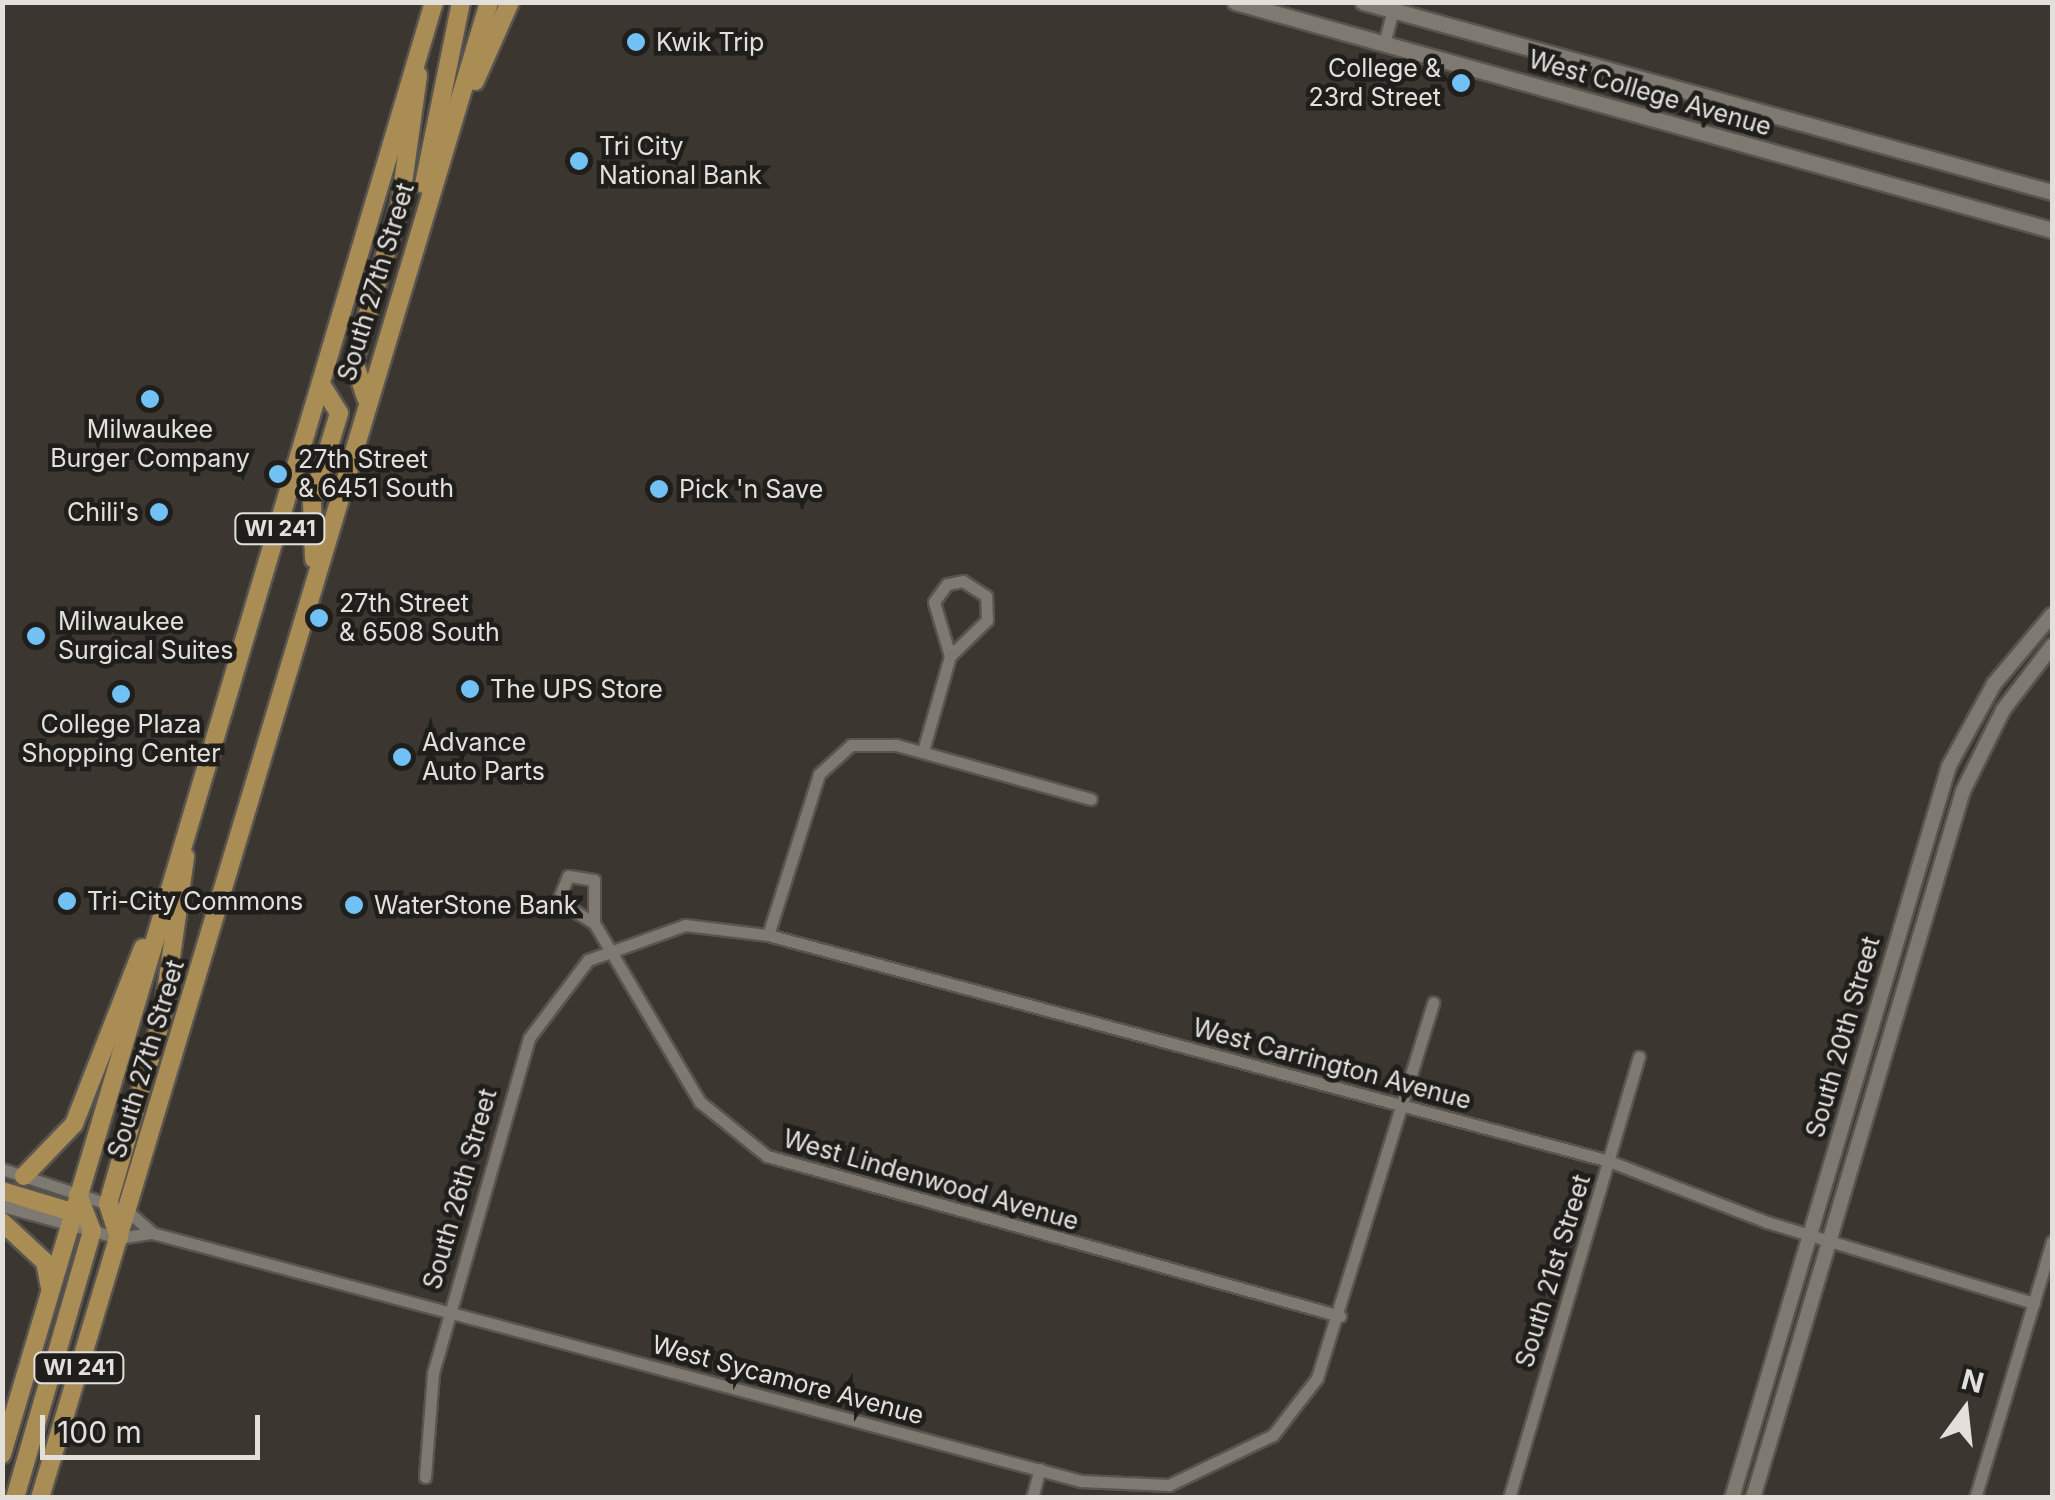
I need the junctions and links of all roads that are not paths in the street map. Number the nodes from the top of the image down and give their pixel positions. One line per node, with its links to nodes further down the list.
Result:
1 (434, 2): 9 (main road, South 27th Street / WI 241)
2 (460, 2): 13 (main road)
3 (490, 2): 10 (main road, South 27th Street / WI 241)
4 (510, 2): 10 (main road)
5 (1235, 2): 8 (main road, West College Avenue)
6 (1363, 2): 7 (main road, West College Avenue)
7 (1394, 7): 8 (street); 11 (main road, West College Avenue)
8 (1384, 44): 12 (main road, West College Avenue)
9 (417, 60): 14 (main road, South 27th Street / WI 241); 15 (main road)
10 (456, 116): 13 (main road, South 27th Street / WI 241)
11 (2052, 192)
12 (2052, 230)
13 (416, 234): 15 (main road, South 27th Street / WI 241)
14 (323, 387): 16 (main road); 22 (main road, South 27th Street / WI 241)
15 (366, 398): 16 (main road, South 27th Street / WI 241)
16 (315, 565): 35 (main road, South 27th Street / WI 241)
17 (2052, 615): 38 (street, South 20th Street)
18 (2052, 646): 40 (street, South 20th Street)
19 (950, 656): 19 (street); 20 (street)
20 (923, 752): 21 (street); 25 (street)
21 (1092, 799)
22 (185, 842): 23 (main road, South 27th Street / WI 241); 35 (main road)
23 (164, 908): 32 (main road); 35 (main road, South 27th Street / WI 241)
24 (594, 923): 24 (street); 26 (street, West Lindenwood Avenue)
25 (768, 935): 26 (street, West Carrington Avenue); 29 (street, West Carrington Avenue)
26 (609, 947): 44 (street, South 26th Street); 45 (street, West Lindenwood Avenue)
27 (1433, 1003): 29 (street, West Sycamore Avenue)
28 (1640, 1057): 30 (street, South 21st Street)
29 (1403, 1107): 30 (street, West Carrington Avenue); 45 (street, West Sycamore Avenue)
30 (1609, 1162): 38 (street, West Carrington Avenue); 52 (street, South 21st Street)
31 (2, 1169): 32 (street)
32 (24, 1176): 35 (street)
33 (2, 1191): 35 (main road)
34 (2, 1206): 35 (street)
35 (93, 1214): 37 (street, West Sycamore Avenue); 39 (main road, South 27th Street / WI 241); 39 (street); 42 (main road, South 27th Street / WI 241); 49 (main road)
36 (2, 1222): 42 (main road)
37 (152, 1233): 39 (street, West Sycamore Avenue); 44 (street, West Sycamore Avenue)
38 (1809, 1235): 40 (street, West Carrington Avenue); 53 (street, South 20th Street)
39 (118, 1238): 50 (main road, South 27th Street / WI 241)
40 (1830, 1241): 43 (street, West Carrington Avenue); 54 (street, South 20th Street)
41 (2052, 1241): 43 (street)
42 (51, 1292): 46 (main road, South 27th Street / WI 241)
43 (2034, 1303): 55 (street)
44 (448, 1314): 47 (street, West Sycamore Avenue); 48 (street, South 26th Street)
45 (1340, 1316): 47 (street, West Sycamore Avenue)
46 (2, 1454)
47 (1040, 1469): 51 (street)
48 (425, 1476)
49 (15, 1498)
50 (40, 1498)
51 (1032, 1498)
52 (1509, 1498)
53 (1732, 1498)
54 (1753, 1498)
55 (1975, 1498)

